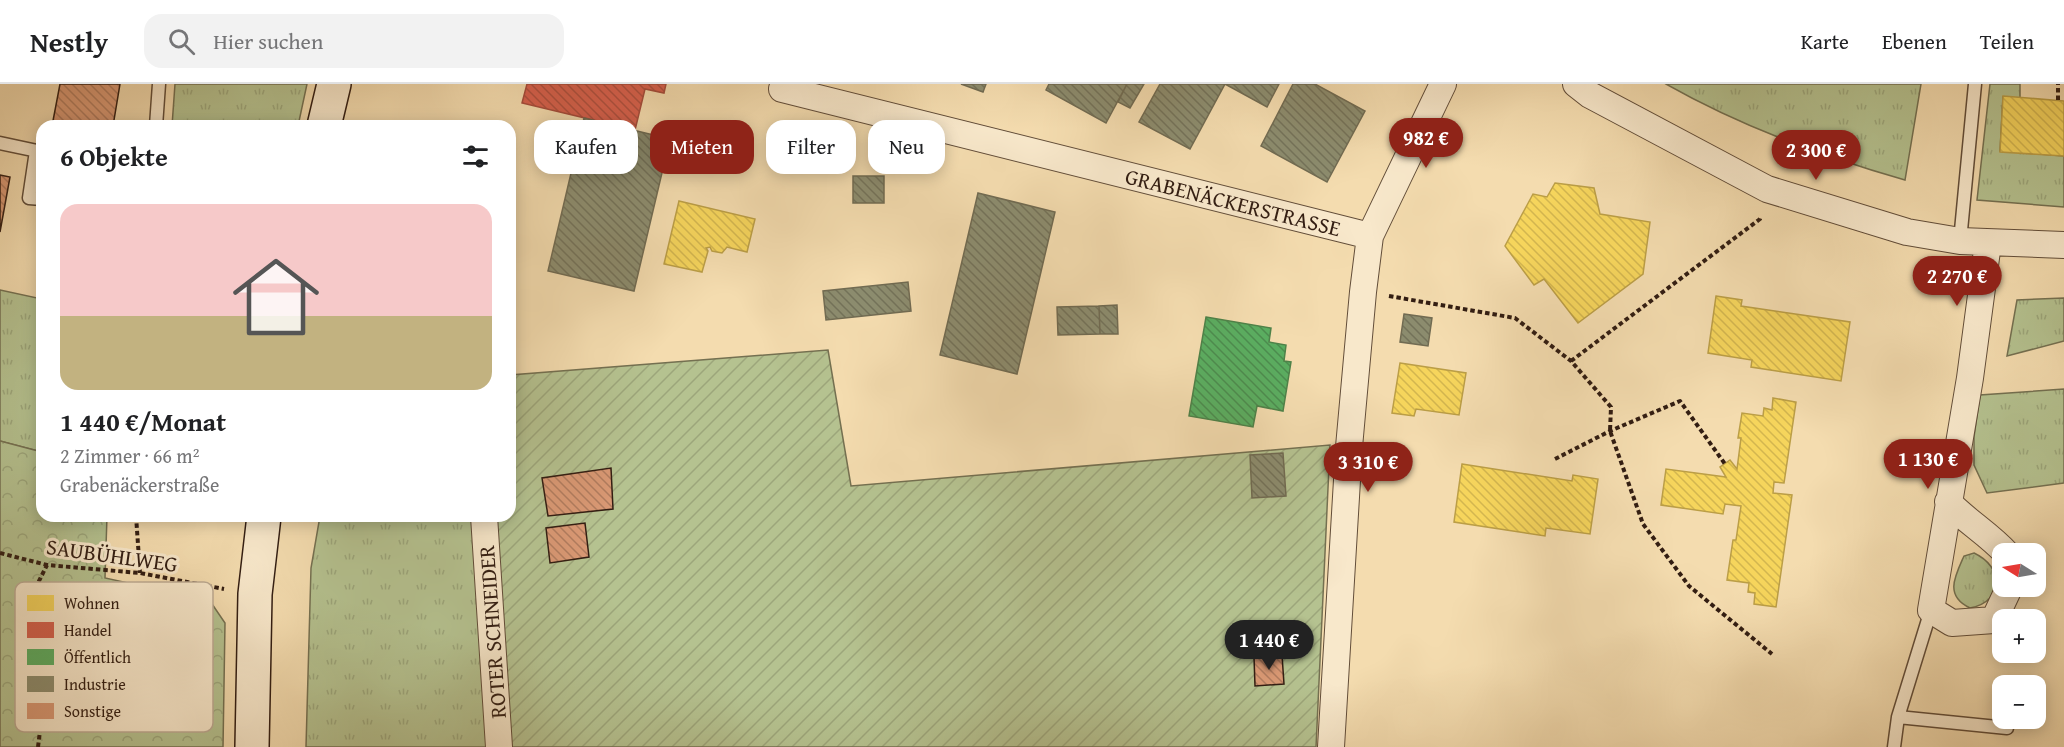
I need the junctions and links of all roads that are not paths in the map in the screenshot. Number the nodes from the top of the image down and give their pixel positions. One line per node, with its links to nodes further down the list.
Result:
1 (159, 84): 7 (lane)
2 (334, 84): 8 (main road)
3 (1443, 84): 13 (street, GRABENÄCKERSTRASSE)
4 (1576, 84): 14 (street)
5 (1976, 84): 14 (lane)
6 (781, 86): 13 (street, GRABENÄCKERSTRASSE)
7 (156, 120)
8 (325, 120)
9 (0, 143): 10 (lane)
10 (36, 151)
11 (36, 166): 12 (lane)
12 (36, 199)
13 (1370, 236): 27 (street, GRABENÄCKERSTRASSE)
14 (1960, 241): 15 (street)
15 (1989, 243): 16 (street); 17 (street)
16 (2064, 245)
17 (1948, 502): 20 (street); 22 (street)
18 (263, 522): 25 (main road)
19 (484, 522): 26 (street, ROTER SCHNEIDER)
20 (1997, 543)
21 (2005, 597): 22 (street)
22 (1931, 610): 23 (lane)
23 (1898, 717): 24 (lane); 28 (lane)
24 (1992, 726)
25 (252, 747)
26 (500, 747)
27 (1331, 747)
28 (1894, 747)

